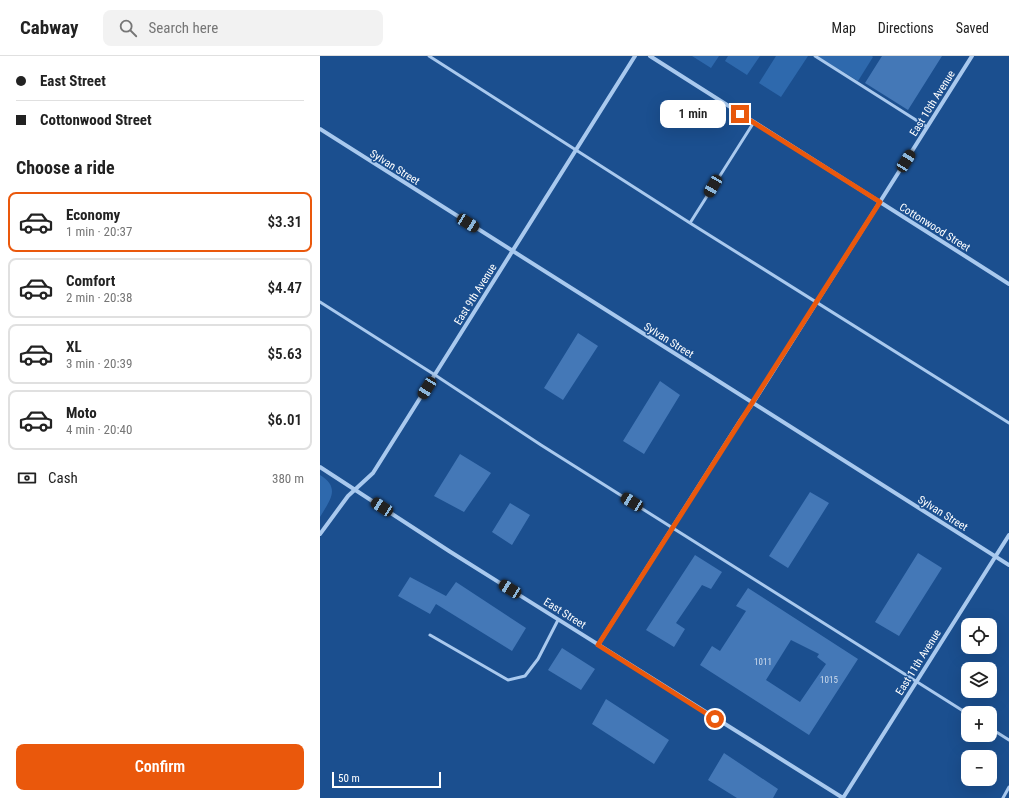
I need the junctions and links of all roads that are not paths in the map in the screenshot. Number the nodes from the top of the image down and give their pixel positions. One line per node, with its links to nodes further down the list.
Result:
1 (429, 56): 9 (lane)
2 (635, 56): 9 (street, East 9th Avenue)
3 (650, 56): 6 (street, Cottonwood Street)
4 (815, 56): 7 (lane)
5 (972, 56): 7 (street, East 10th Avenue)
6 (754, 122): 10 (street, Cottonwood Street); 11 (lane)
7 (927, 127): 10 (street, East 10th Avenue)
8 (320, 129): 12 (street, Sylvan Street)
9 (576, 150): 11 (lane); 12 (street, East 9th Avenue)
10 (880, 202): 13 (street, Cottonwood Street); 15 (street, East 10th Avenue)
11 (690, 224): 15 (lane)
12 (512, 251): 16 (street, East 9th Avenue); 17 (street, Sylvan Street)
13 (1009, 284)
14 (320, 302): 16 (lane)
15 (817, 302): 17 (street, East 10th Avenue); 18 (lane)
16 (435, 375): 20 (street, East 9th Avenue); 21 (lane)
17 (753, 403): 21 (street, East 10th Avenue); 24 (street, Sylvan Street)
18 (1009, 423)
19 (320, 467): 20 (street, East Street)
20 (355, 490): 22 (street, East 9th Avenue); 26 (street, East Street)
21 (672, 527): 28 (street, East 10th Avenue); 29 (lane)
22 (320, 534)
23 (1009, 535): 24 (street, East 11th Avenue)
24 (996, 557): 25 (street, Sylvan Street); 29 (street, East 11th Avenue)
25 (1009, 565)
26 (558, 620): 27 (lane); 28 (street, East Street)
27 (430, 635)
28 (598, 645): 34 (street, East Street)
29 (916, 682): 30 (lane); 34 (street, East 11th Avenue)
30 (961, 710)
31 (997, 732): 32 (lane)
32 (1009, 740)
33 (1009, 787): 35 (lane)
34 (843, 798)
35 (1003, 798)

